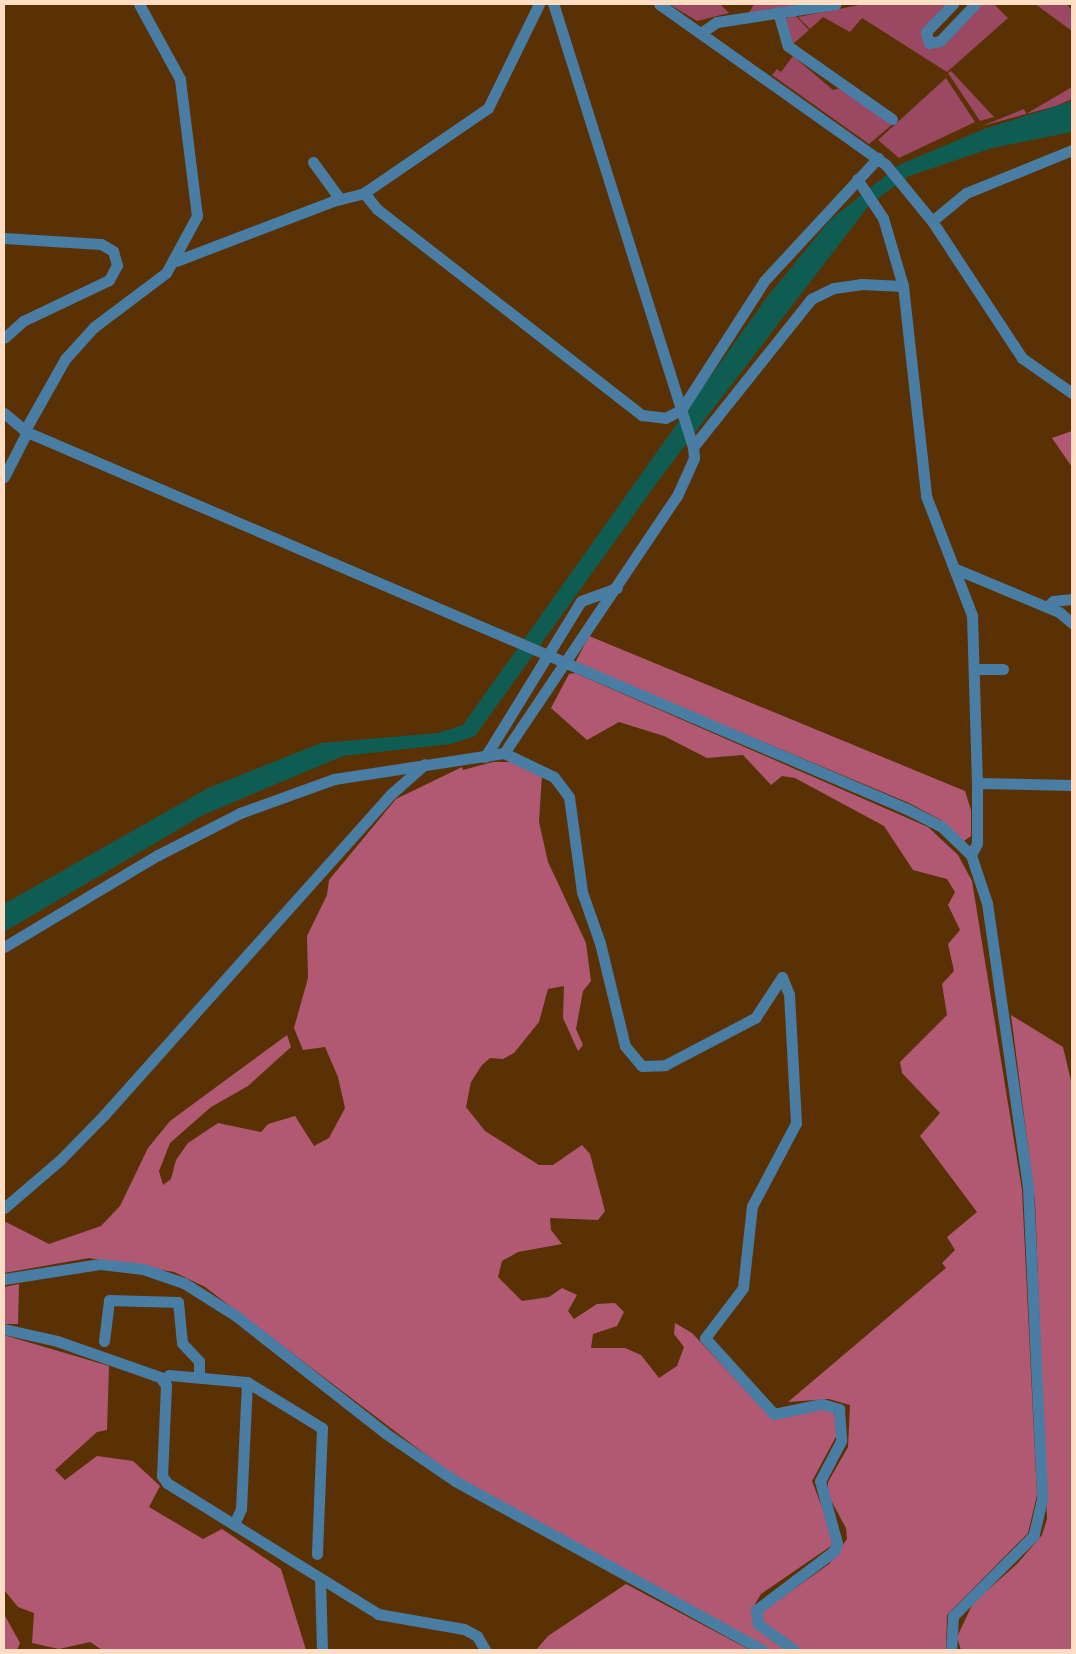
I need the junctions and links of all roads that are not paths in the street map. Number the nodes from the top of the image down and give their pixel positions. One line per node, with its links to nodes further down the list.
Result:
1 (139, 4): 18 (street)
2 (539, 4): 15 (street)
3 (552, 4): 26 (street)
4 (659, 4): 9 (street)
5 (836, 4): 8 (street)
6 (953, 4): 7 (street)
7 (975, 4)
8 (778, 12): 9 (street); 10 (street)
9 (702, 32): 12 (street)
10 (892, 119)
11 (1072, 150): 17 (street)
12 (882, 161): 14 (street); 17 (street)
13 (313, 162): 16 (street)
14 (861, 184): 22 (street); 26 (street)
15 (364, 193): 16 (street); 26 (street)
16 (340, 199): 20 (street)
17 (932, 221): 24 (street)
18 (190, 233): 20 (street); 21 (street)
19 (4, 238): 23 (street)
20 (205, 250): 21 (street)
21 (176, 261): 27 (street)
22 (903, 286): 28 (street); 30 (street)
23 (4, 338)
24 (1072, 393)
25 (4, 413): 27 (street)
26 (681, 413): 28 (street)
27 (26, 431): 29 (street); 35 (street)
28 (692, 444): 31 (street)
29 (4, 477)
30 (956, 569): 33 (street); 37 (street)
31 (617, 588): 35 (street); 36 (street)
32 (1072, 599): 33 (street)
33 (1047, 607): 34 (street)
34 (1072, 623)
35 (550, 656): 36 (street); 40 (street)
36 (566, 663): 39 (street); 44 (street)
37 (977, 669): 38 (street); 42 (street)
38 (1003, 669)
39 (504, 753): 40 (street); 59 (street)
40 (485, 757): 41 (street)
41 (428, 762): 45 (street); 46 (street)
42 (977, 783): 43 (street); 44 (street)
43 (1072, 785)
44 (971, 855): 60 (street)
45 (4, 948)
46 (4, 1208)
47 (4, 1279): 58 (street)
48 (4, 1330): 51 (street)
49 (104, 1341): 50 (street)
50 (199, 1376): 51 (street); 52 (street)
51 (163, 1381): 53 (street)
52 (247, 1382): 53 (street); 54 (street)
53 (234, 1524): 55 (street)
54 (317, 1554)
55 (320, 1578): 56 (street); 57 (street)
56 (322, 1650)
57 (485, 1650)
58 (762, 1650)
59 (794, 1650)
60 (951, 1650)

